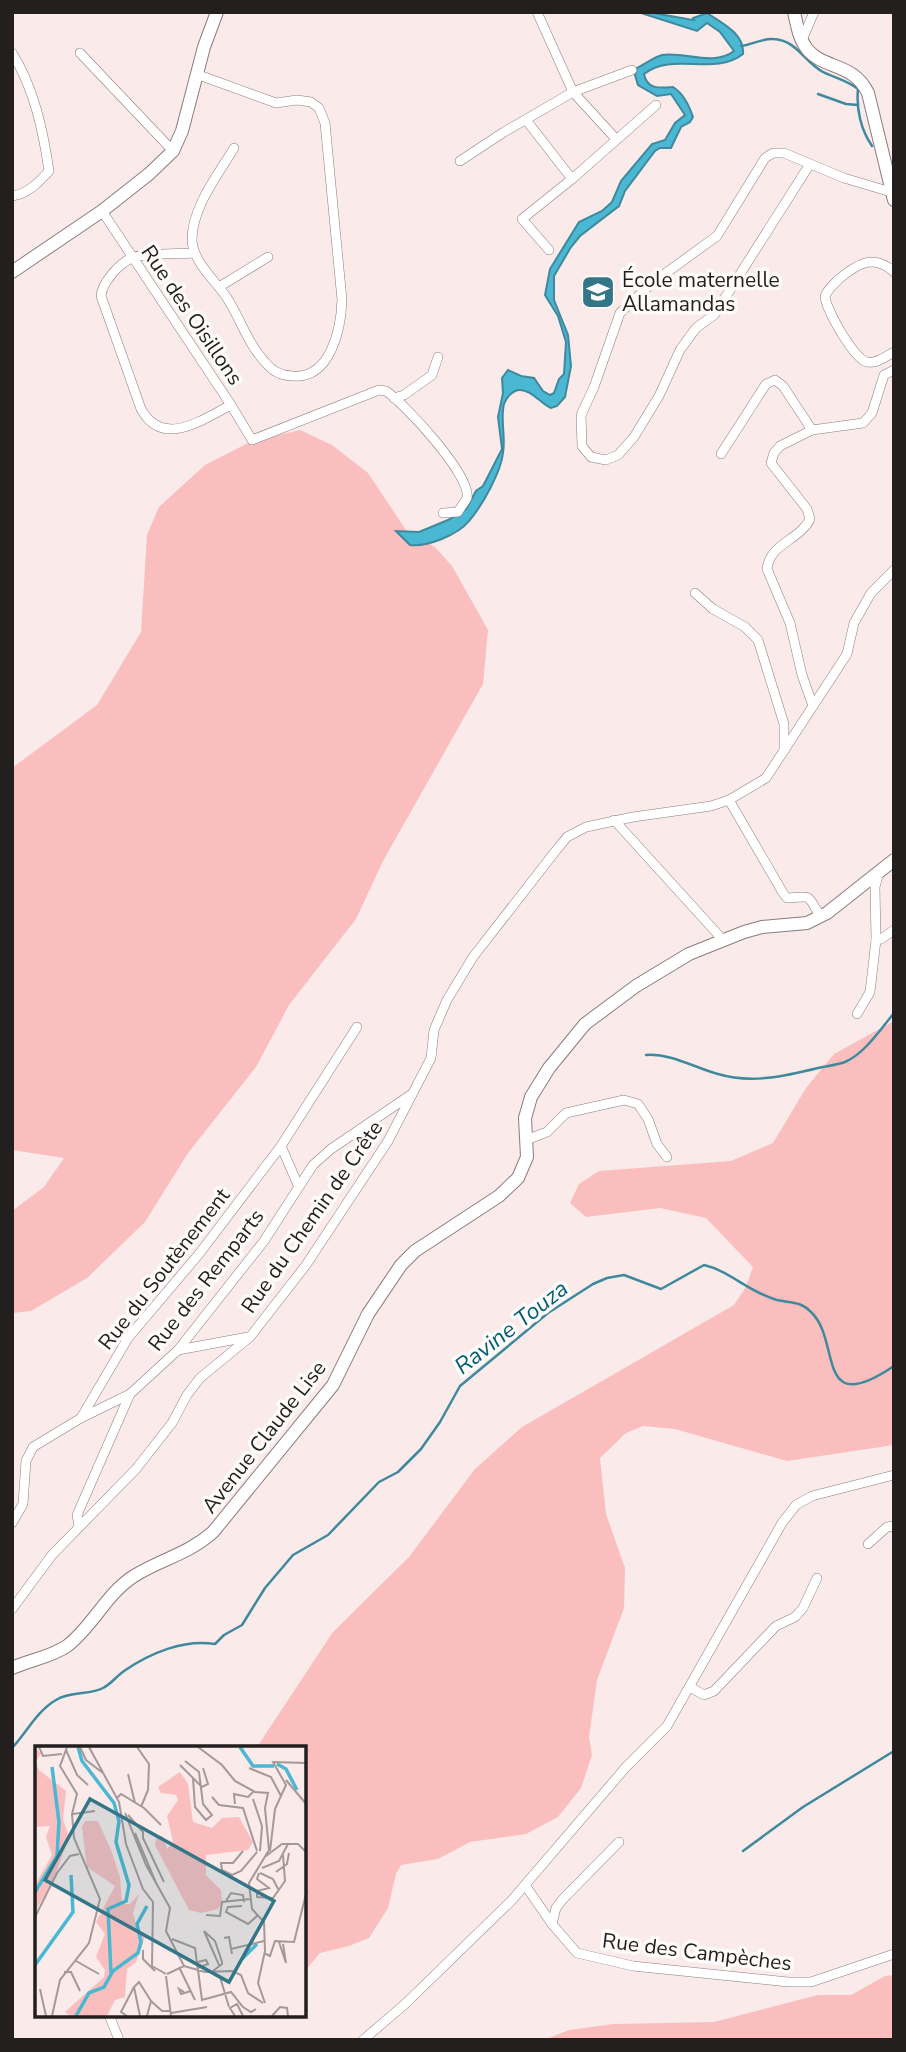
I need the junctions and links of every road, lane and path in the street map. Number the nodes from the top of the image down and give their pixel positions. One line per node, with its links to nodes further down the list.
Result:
1 (218, 12): 9 (street)
2 (537, 12): 10 (street)
3 (794, 12): 5 (street)
4 (814, 12): 5 (street)
5 (802, 40): 20 (street)
6 (12, 53): 19 (street)
7 (80, 53): 15 (street)
8 (632, 70): 10 (street)
9 (196, 74): 15 (street); 28 (street)
10 (573, 92): 12 (street); 13 (street)
11 (656, 105): 13 (street)
12 (526, 120): 16 (street); 18 (street)
13 (616, 139): 18 (street)
14 (234, 148): 23 (street)
15 (173, 151): 21 (street)
16 (460, 161)
17 (810, 163): 17 (street); 20 (street)
18 (572, 179): 22 (street)
19 (12, 196)
20 (892, 196)
21 (102, 211): 24 (street, Rue des Oisillons); 26 (street)
22 (549, 250)
23 (194, 253): 24 (street); 28 (street)
24 (132, 257): 33 (street, Rue des Oisillons); 33 (street)
25 (268, 257): 28 (street)
26 (12, 272)
27 (894, 272): 29 (street)
28 (219, 286)
29 (894, 352)
30 (438, 357): 32 (street)
31 (894, 370): 34 (street)
32 (394, 398): 33 (street, Rue des Oisillons); 36 (street)
33 (231, 405)
34 (812, 430): 35 (street); 39 (street)
35 (720, 454)
36 (443, 513)
37 (894, 570): 39 (street, Rue du Chemin de Crête)
38 (695, 593): 40 (street)
39 (813, 706): 40 (street, Rue du Chemin de Crête)
40 (784, 753): 41 (street, Rue du Chemin de Crête)
41 (729, 800): 42 (street, Rue du Chemin de Crête); 45 (street)
42 (614, 820): 47 (street); 51 (street, Rue du Chemin de Crête)
43 (894, 860): 44 (street, Avenue Claude Lise)
44 (879, 871): 45 (street, Avenue Claude Lise); 48 (street)
45 (820, 916): 47 (street, Avenue Claude Lise)
46 (894, 930): 48 (street)
47 (723, 940): 52 (street, Avenue Claude Lise)
48 (876, 940): 49 (street)
49 (857, 1014)
50 (357, 1027): 53 (street, Rue du Soutènement)
51 (414, 1093): 55 (street, Rue des Remparts); 56 (street, Rue du Chemin de Crête)
52 (526, 1140): 54 (street); 67 (street, Avenue Claude Lise)
53 (281, 1146): 55 (street); 59 (street, Rue du Soutènement)
54 (667, 1157)
55 (298, 1185): 57 (street, Rue des Remparts)
56 (250, 1337): 57 (street); 62 (street, Rue du Chemin de Crête)
57 (178, 1350): 58 (street, Rue des Remparts)
58 (130, 1394): 59 (street); 62 (street, Rue des Remparts)
59 (81, 1418): 61 (street)
60 (894, 1475): 68 (street)
61 (12, 1523)
62 (79, 1526): 66 (street, Rue du Chemin de Crête)
63 (894, 1526): 64 (street)
64 (868, 1544)
65 (817, 1578): 68 (street)
66 (12, 1609)
67 (12, 1668)
68 (690, 1687): 70 (street)
69 (619, 1842): 71 (street)
70 (525, 1885): 71 (street, Rue des Campèches); 75 (street)
71 (552, 1924): 72 (street, Rue des Campèches)
72 (894, 1954)
73 (110, 2017): 74 (street)
74 (119, 2040)
75 (363, 2040)

